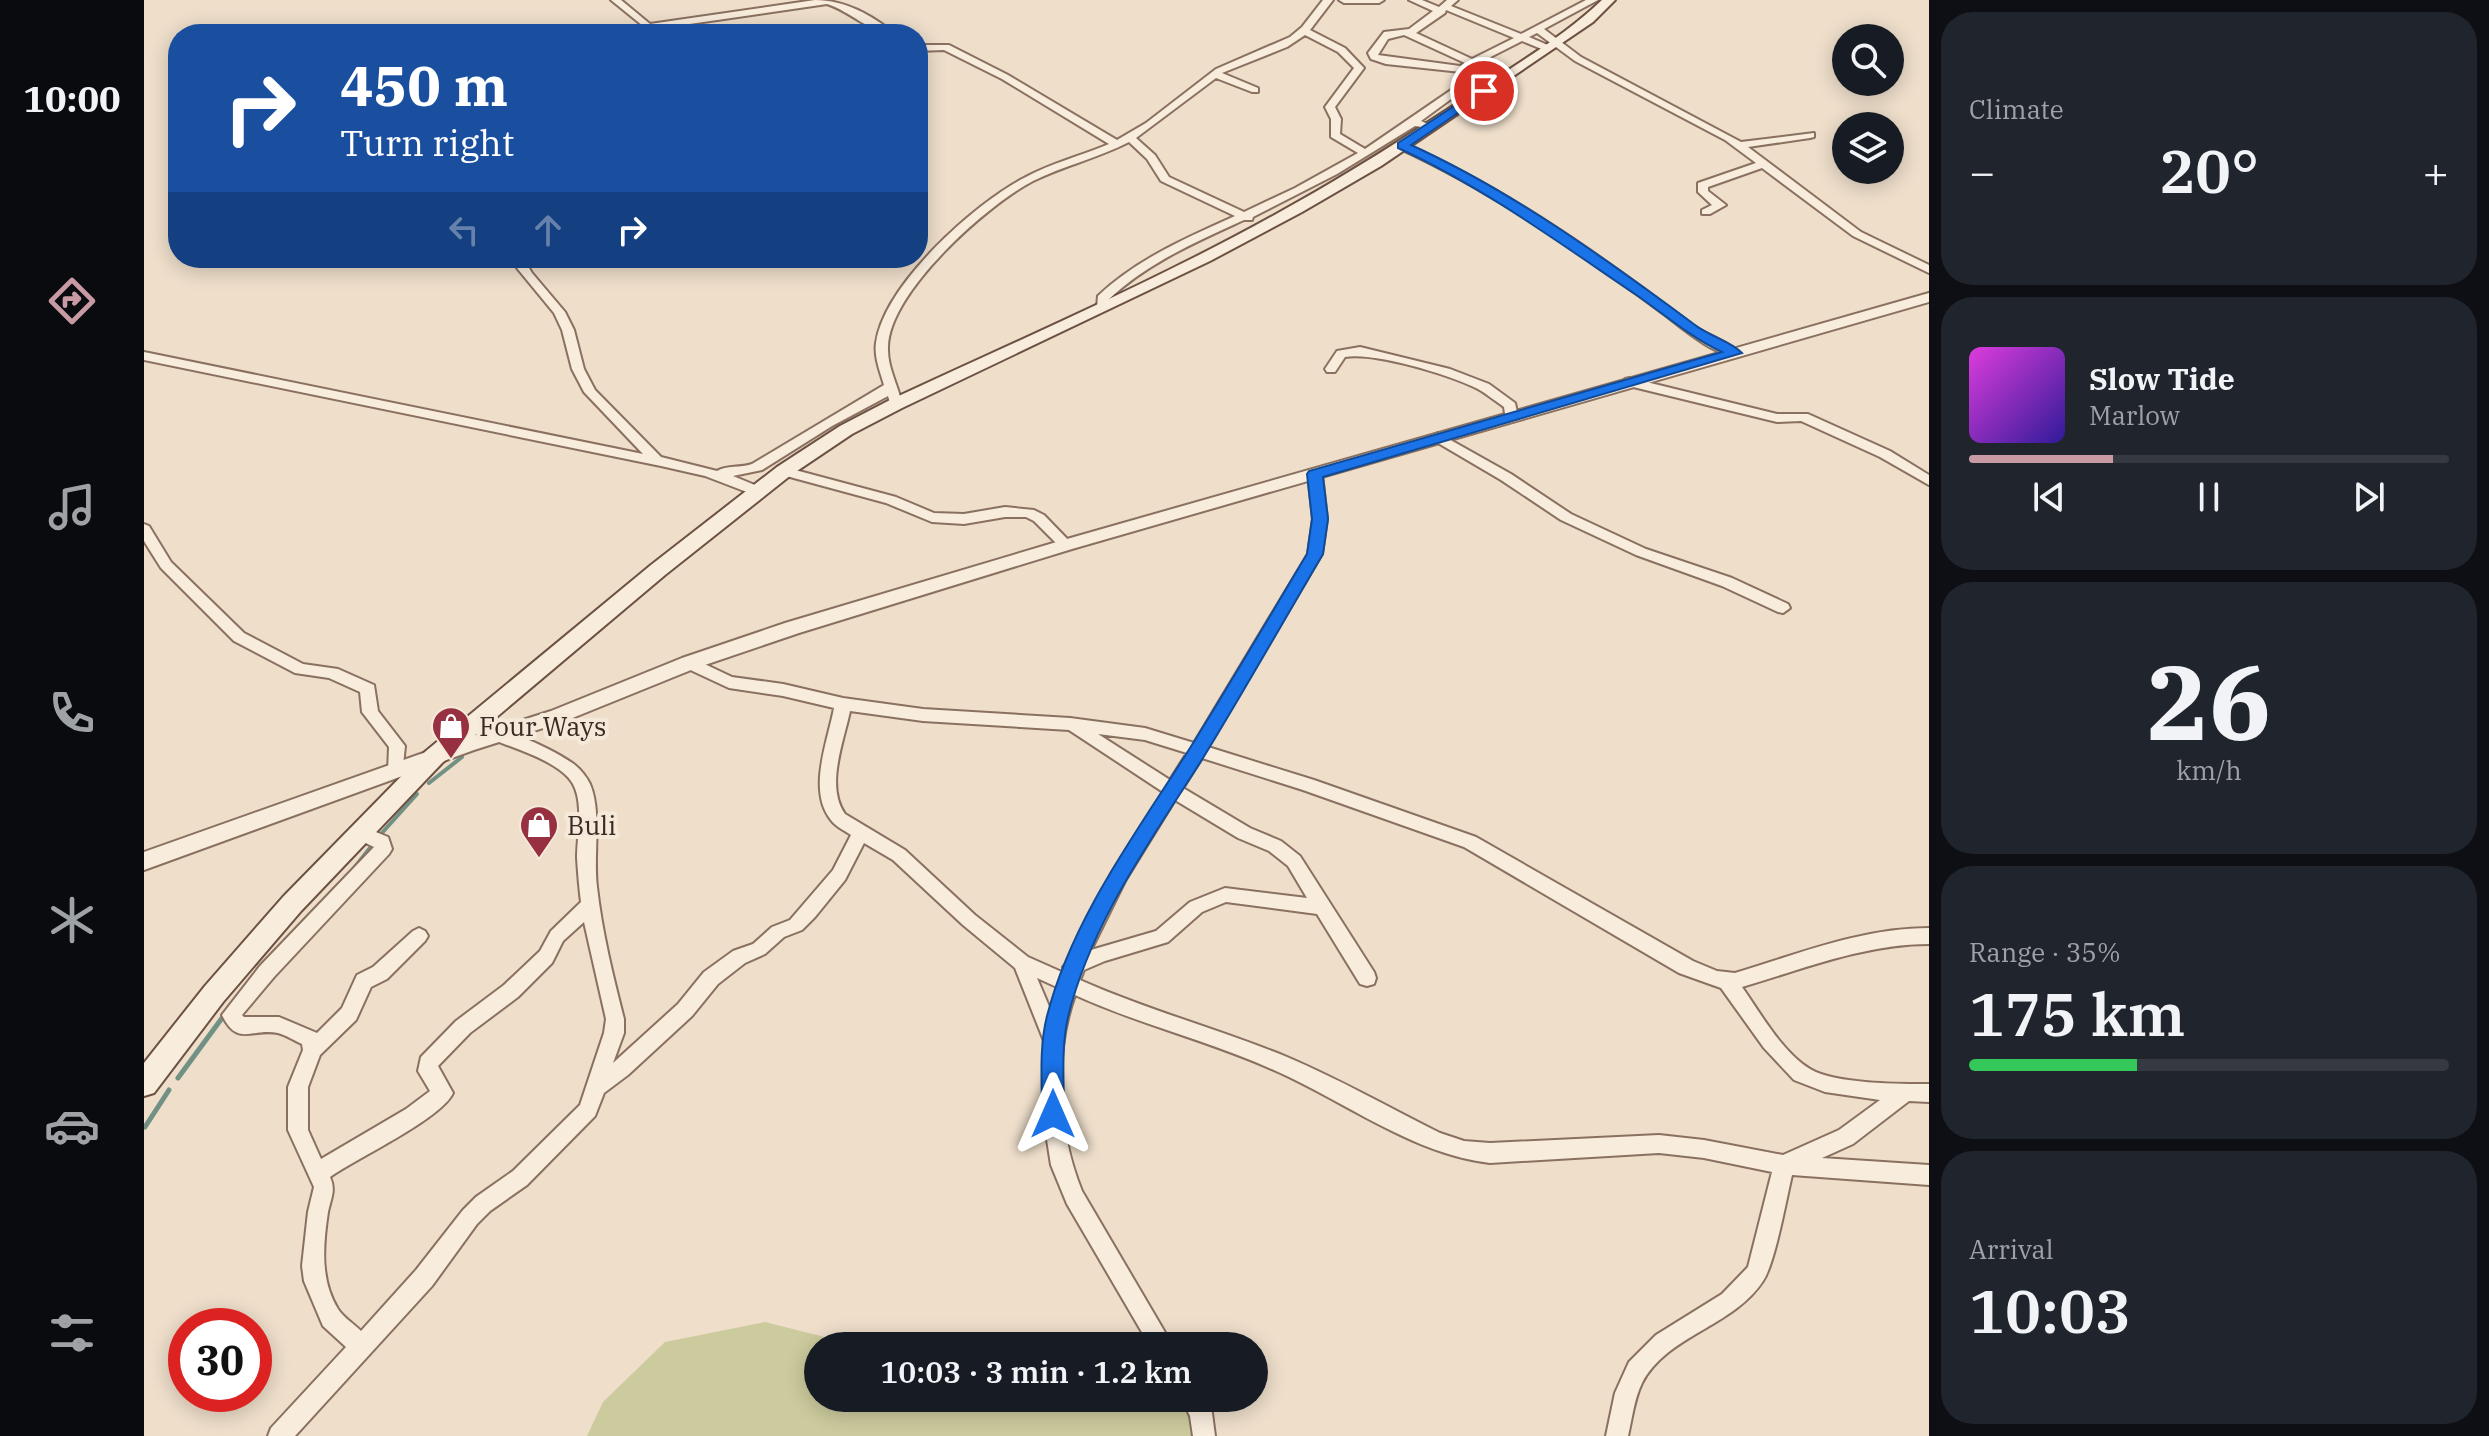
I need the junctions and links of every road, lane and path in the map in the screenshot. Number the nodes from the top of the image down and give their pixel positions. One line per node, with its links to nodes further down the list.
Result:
1 (616, 0): 11 (street)
2 (1328, 0): 16 (street)
3 (1344, 0): 4 (street)
4 (1379, 0)
5 (1414, 0): 9 (street)
6 (1609, 0): 15 (main road)
7 (1565, 1): 8 (street)
8 (1589, 3): 10 (street)
9 (1447, 6): 17 (street); 18 (street)
10 (1553, 22): 14 (street); 15 (street)
11 (644, 24)
12 (669, 24): 13 (street)
13 (874, 24)
14 (1538, 29): 18 (street); 19 (street)
15 (1576, 29): 19 (main road)
16 (1304, 31): 21 (street); 24 (street)
17 (1406, 32): 22 (street); 23 (street)
18 (1518, 39): 19 (street); 23 (street)
19 (1552, 45): 26 (main road); 30 (street)
20 (928, 48): 29 (street)
21 (1353, 58): 22 (street); 32 (street)
22 (1386, 61): 23 (street)
23 (1472, 63)
24 (1215, 74): 25 (street); 28 (street)
25 (1255, 90)
26 (1422, 125): 31 (main road); 32 (street)
27 (1810, 135): 30 (street)
28 (1130, 138): 29 (street); 35 (street)
29 (1117, 144): 37 (street)
30 (1739, 145): 33 (street)
31 (1402, 146): 36 (main road); 43 (street)
32 (1365, 153): 35 (street)
33 (1763, 164): 34 (street); 40 (street)
34 (1706, 212)
35 (1244, 217): 36 (street); 42 (street)
36 (1268, 225): 42 (main road)
37 (928, 265)
38 (523, 268): 51 (street)
39 (926, 268): 47 (street)
40 (1929, 270)
41 (1929, 297): 43 (street)
42 (1103, 307): 48 (main road)
43 (1735, 353): 46 (street)
44 (144, 356): 51 (street)
45 (1331, 369): 49 (street)
46 (1630, 382): 49 (street); 55 (street)
47 (892, 384): 48 (street); 53 (street)
48 (896, 404): 52 (main road)
49 (1511, 417): 50 (street)
50 (1438, 437): 54 (street); 59 (street)
51 (655, 458): 53 (street)
52 (784, 471): 56 (main road); 58 (street)
53 (715, 473): 56 (street)
54 (1315, 474): 58 (street); 64 (street)
55 (1929, 481)
56 (757, 491): 65 (main road)
57 (144, 529): 66 (street)
58 (1066, 545): 60 (street)
59 (1783, 608)
60 (689, 663): 61 (street); 63 (street)
61 (843, 704): 62 (street); 69 (street)
62 (1070, 724): 64 (street); 67 (street)
63 (497, 735): 65 (street); 71 (street)
64 (1198, 750): 67 (street); 79 (street)
65 (434, 757): 66 (street); 68 (main road)
66 (396, 771): 70 (street)
67 (1172, 790): 72 (street); 76 (street)
68 (359, 832): 82 (street); 83 (main road)
69 (861, 833): 75 (street); 84 (street)
70 (144, 861)
71 (588, 906): 84 (street); 88 (street)
72 (1323, 907): 76 (street); 78 (street)
73 (419, 936): 82 (street)
74 (1929, 936): 79 (street)
75 (1022, 963): 77 (street); 81 (street)
76 (1076, 964): 77 (street); 80 (street)
77 (1040, 971): 80 (street)
78 (1367, 978)
79 (1727, 981): 85 (street)
80 (1069, 985): 81 (street); 87 (street)
81 (1053, 1042): 90 (street)
82 (313, 1050): 88 (street)
83 (144, 1084)
84 (593, 1089): 91 (street)
85 (1905, 1093): 86 (street); 87 (street)
86 (1929, 1093)
87 (1784, 1165): 89 (street); 95 (street)
88 (319, 1172): 91 (street)
89 (1929, 1175)
90 (1154, 1332)
91 (361, 1346): 93 (street)
92 (1200, 1412): 94 (street)
93 (279, 1436)
94 (1204, 1436)
95 (1617, 1436)

